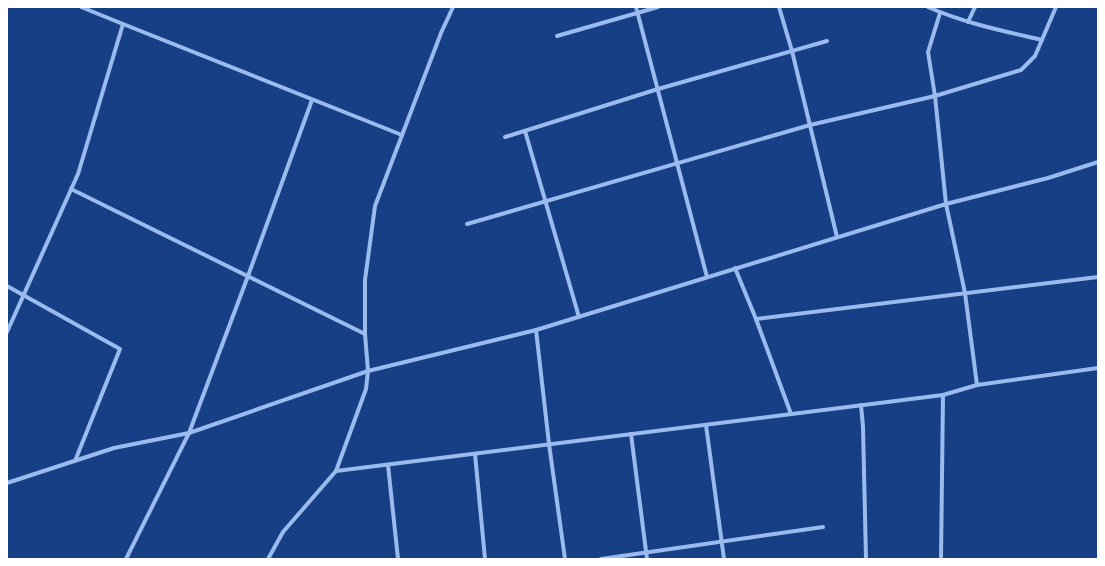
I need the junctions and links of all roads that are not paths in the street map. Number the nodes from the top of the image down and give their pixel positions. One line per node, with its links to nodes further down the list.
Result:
1 (81, 7): 12 (street)
2 (453, 7): 22 (street)
3 (636, 7): 10 (street)
4 (658, 7): 10 (street)
5 (779, 7): 16 (street)
6 (928, 7): 9 (street)
7 (975, 7): 11 (street)
8 (1056, 7): 14 (street)
9 (940, 13): 11 (street); 18 (street)
10 (638, 14): 13 (street); 17 (street)
11 (968, 22): 14 (street)
12 (123, 24): 19 (street); 26 (street)
13 (557, 36)
14 (1042, 40): 18 (street)
15 (827, 41): 16 (street)
16 (792, 51): 17 (street); 20 (street)
17 (658, 89): 21 (street); 25 (street)
18 (935, 96): 20 (street); 28 (street)
19 (312, 100): 22 (street); 32 (street)
20 (810, 125): 25 (street); 30 (street)
21 (525, 131): 23 (street); 27 (street)
22 (402, 135): 42 (street)
23 (505, 137)
24 (1098, 162): 28 (street)
25 (677, 164): 27 (street); 33 (street)
26 (71, 189): 32 (street); 37 (street)
27 (545, 202): 29 (street); 38 (street)
28 (946, 204): 30 (street); 36 (street)
29 (467, 224)
30 (837, 237): 31 (street)
31 (736, 268): 33 (street); 39 (street)
32 (248, 276): 42 (street); 50 (street)
33 (707, 277): 38 (street)
34 (1098, 277): 36 (street)
35 (7, 286): 37 (street)
36 (965, 293): 39 (street); 45 (street)
37 (23, 295): 41 (street); 54 (street)
38 (579, 317): 40 (street)
39 (756, 319): 48 (street)
40 (536, 330): 44 (street); 52 (street)
41 (7, 332)
42 (365, 334): 44 (street)
43 (1098, 368): 45 (street)
44 (368, 371): 50 (street); 56 (street)
45 (977, 386): 46 (street)
46 (943, 395): 47 (street); 70 (street)
47 (861, 405): 48 (street); 69 (street)
48 (791, 414): 49 (street)
49 (706, 425): 51 (street); 59 (street)
50 (189, 433): 54 (street); 61 (street)
51 (631, 434): 52 (street); 60 (street)
52 (549, 444): 53 (street); 65 (street)
53 (475, 454): 55 (street); 64 (street)
54 (75, 461): 57 (street)
55 (388, 465): 56 (street); 63 (street)
56 (336, 471): 62 (street)
57 (7, 483)
58 (823, 527): 59 (street)
59 (722, 542): 60 (street); 68 (street)
60 (646, 553): 66 (street); 67 (street)
61 (126, 559)
62 (268, 559)
63 (398, 559)
64 (485, 559)
65 (565, 559)
66 (601, 559)
67 (647, 559)
68 (724, 559)
69 (866, 559)
70 (941, 559)

